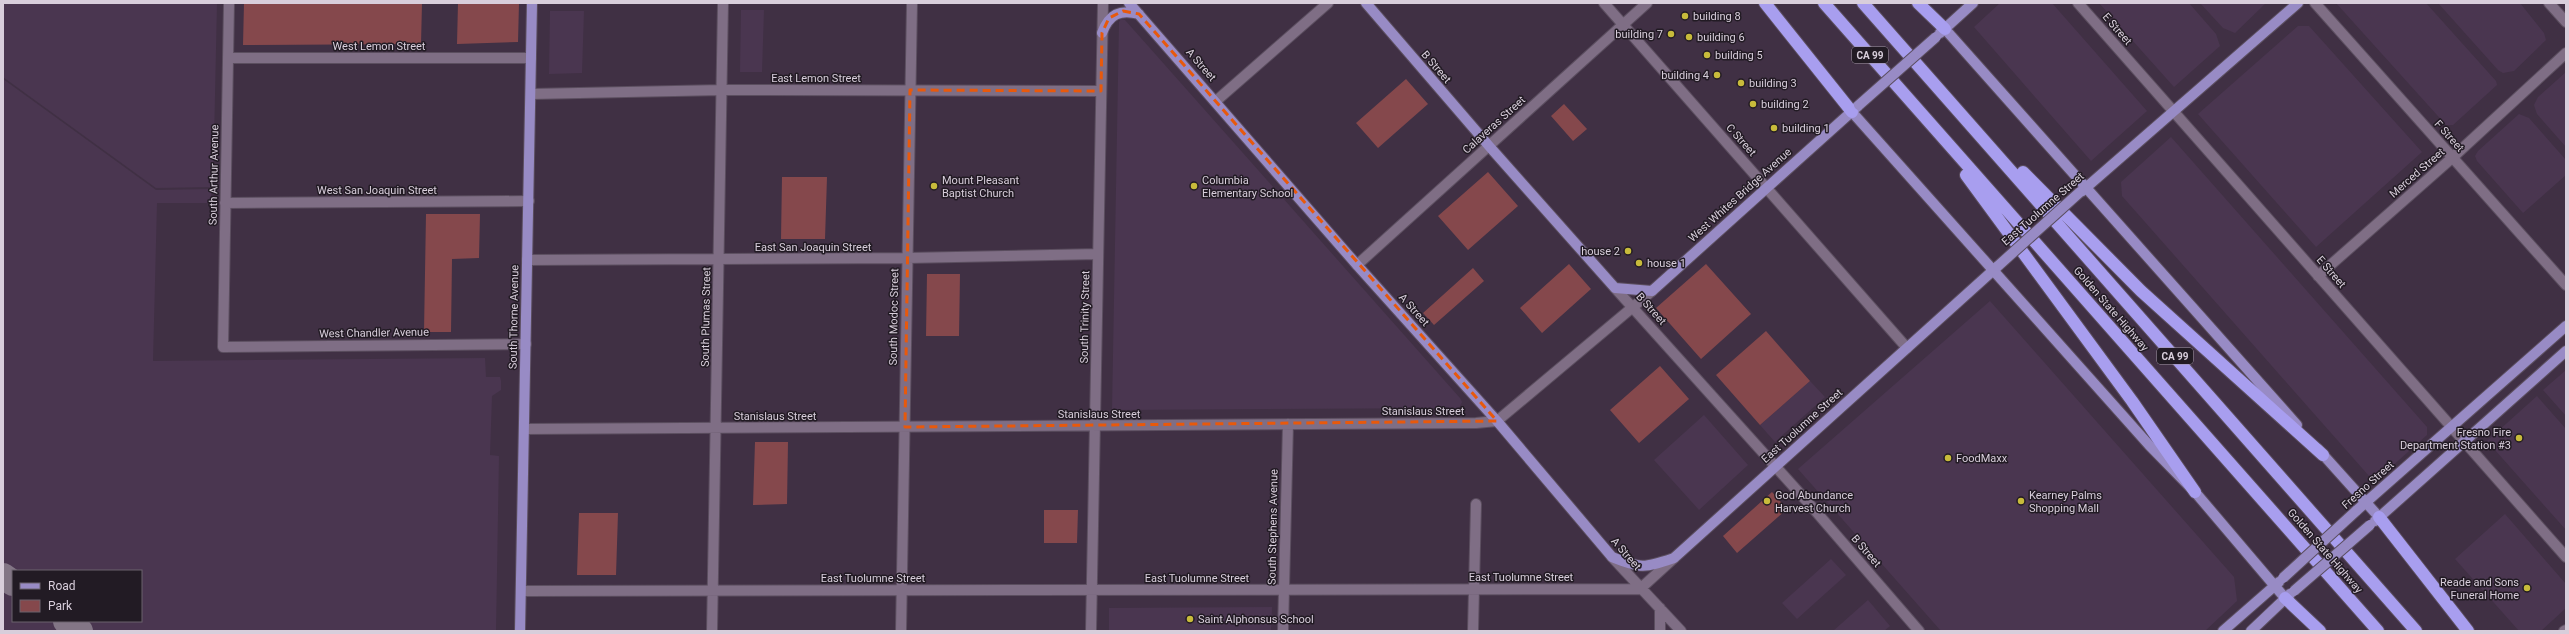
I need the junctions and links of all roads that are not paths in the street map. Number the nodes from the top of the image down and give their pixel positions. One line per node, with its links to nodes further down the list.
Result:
1 (229, 3): 26 (street, South Arthur Avenue)
2 (532, 3): 27 (main road, South Thorne Avenue)
3 (723, 3): 29 (street, South Plumas Street)
4 (912, 3): 30 (street, South Modoc Street)
5 (1103, 3): 23 (street, South Trinity Street)
6 (1129, 3): 20 (main road, A Street)
7 (1328, 3): 33 (street)
8 (1366, 3): 37 (main road, B Street)
9 (1604, 3): 22 (street, C Street)
10 (1648, 3): 22 (street, Calaveras Street)
11 (1765, 3): 34 (highway)
12 (1824, 3): 35 (highway, Golden State Highway / CA 99)
13 (1863, 3): 28 (highway, Golden State Highway / CA 99)
14 (1918, 3): 24 (highway)
15 (1973, 3): 24 (main road)
16 (2078, 3): 36 (street, E Street)
17 (2298, 3): 36 (main road, East Tuolumne Street)
18 (2315, 3): 38 (street, F Street)
19 (2549, 3): 21 (street)
20 (1139, 14): 23 (main road); 33 (main road, A Street)
21 (2566, 22)
22 (1623, 25): 37 (street, Calaveras Street); 39 (street, C Street)
23 (1102, 33): 31 (street, South Trinity Street)
24 (1940, 33): 34 (main road, West Whites Bridge Avenue, bridge); 40 (main road)
25 (2566, 53): 38 (street, Merced Street)
26 (228, 58): 27 (street, West Lemon Street); 42 (street, South Arthur Avenue)
27 (531, 58): 32 (main road, South Thorne Avenue)
28 (1934, 81): 67 (highway); 99 (highway, Golden State Highway / CA 99)
29 (722, 90): 30 (street, East Lemon Street); 32 (street, East Lemon Street); 45 (street, South Plumas Street)
30 (910, 90): 31 (street, East Lemon Street); 44 (street, South Modoc Street)
31 (1101, 91): 43 (street, South Trinity Street)
32 (531, 94): 41 (main road, South Thorne Avenue)
33 (1216, 101): 47 (main road, A Street)
34 (1855, 108): 39 (main road, West Whites Bridge Avenue); 48 (main road)
35 (1916, 108): 69 (highway); 98 (highway, Golden State Highway / CA 99)
36 (2172, 112): 40 (main road, East Tuolumne Street); 49 (street, E Street)
37 (1489, 146): 47 (street, Calaveras Street); 51 (main road, B Street)
38 (2452, 158): 49 (street, Merced Street); 50 (street, F Street)
39 (1766, 186): 52 (main road, West Whites Bridge Avenue); 57 (street, C Street)
40 (2083, 190): 48 (main road, East Tuolumne Street, bridge); 67 (main road)
41 (529, 201): 42 (street, West San Joaquin Street); 46 (main road, South Thorne Avenue)
42 (225, 203): 56 (street, South Arthur Avenue)
43 (1098, 254): 44 (street, East San Joaquin Street); 61 (street, South Trinity Street)
44 (907, 258): 45 (street, East San Joaquin Street); 62 (street, South Modoc Street)
45 (719, 259): 46 (street, East San Joaquin Street); 64 (street, South Plumas Street)
46 (528, 260): 55 (main road, South Thorne Avenue)
47 (1357, 265): 59 (main road, A Street)
48 (1995, 268): 57 (main road, East Tuolumne Street); 69 (main road)
49 (2318, 276): 63 (street, E Street)
50 (2566, 285)
51 (1615, 288): 52 (main road); 53 (street, B Street)
52 (1652, 291): 53 (street, West Whites Bridge Avenue)
53 (1632, 306): 59 (street); 68 (street, B Street)
54 (2566, 326): 63 (main road, Fresno Street)
55 (526, 344): 56 (street, West Chandler Avenue); 65 (main road, South Thorne Avenue)
56 (223, 347)
57 (1907, 348): 68 (main road, East Tuolumne Street)
58 (2566, 351): 66 (main road)
59 (1497, 420): 60 (street, Stanislaus Street); 73 (main road, A Street)
60 (1288, 424): 61 (street, Stanislaus Street); 77 (street, South Stephens Avenue)
61 (1095, 426): 62 (street, Stanislaus Street); 81 (street, South Trinity Street)
62 (905, 427): 64 (street, Stanislaus Street); 80 (street, South Modoc Street)
63 (2451, 427): 66 (street, E Street); 70 (main road, Fresno Street)
64 (716, 428): 65 (street, Stanislaus Street); 83 (street, South Plumas Street)
65 (524, 429): 82 (main road, South Thorne Avenue)
66 (2464, 441): 72 (main road); 74 (street, E Street)
67 (2323, 455): 70 (main road)
68 (1775, 466): 75 (main road, East Tuolumne Street); 86 (street, B Street)
69 (2195, 492): 76 (main road)
70 (2367, 502): 72 (main road); 76 (main road, Fresno Street, bridge)
71 (1476, 504): 78 (street)
72 (2379, 517): 84 (main road, bridge); 100 (highway)
73 (1612, 557): 75 (main road); 79 (street, A Street)
74 (2566, 557)
75 (1674, 558): 79 (street, East Tuolumne Street)
76 (2274, 585): 84 (main road); 95 (main road, Fresno Street)
77 (1284, 589): 78 (street, East Tuolumne Street); 81 (street, East Tuolumne Street); 91 (street, South Stephens Avenue)
78 (1474, 589): 79 (street, East Tuolumne Street); 92 (street)
79 (1640, 589): 85 (street, A Street)
80 (902, 590): 81 (street, East Tuolumne Street); 83 (street, East Tuolumne Street); 89 (street, South Modoc Street)
81 (1092, 590): 90 (street, South Trinity Street)
82 (521, 591): 83 (street, East Tuolumne Street); 87 (main road, South Thorne Avenue)
83 (713, 591): 88 (street, South Plumas Street)
84 (2290, 594): 96 (main road); 97 (highway)
85 (1660, 608): 93 (street); 94 (street, A Street)
86 (1912, 629)
87 (520, 631)
88 (712, 631)
89 (902, 631)
90 (1091, 631)
91 (1283, 631)
92 (1473, 631)
93 (1660, 631)
94 (1681, 631)
95 (2224, 631)
96 (2251, 631)
97 (2320, 631)
98 (2378, 631)
99 (2416, 631)
100 (2468, 631)

